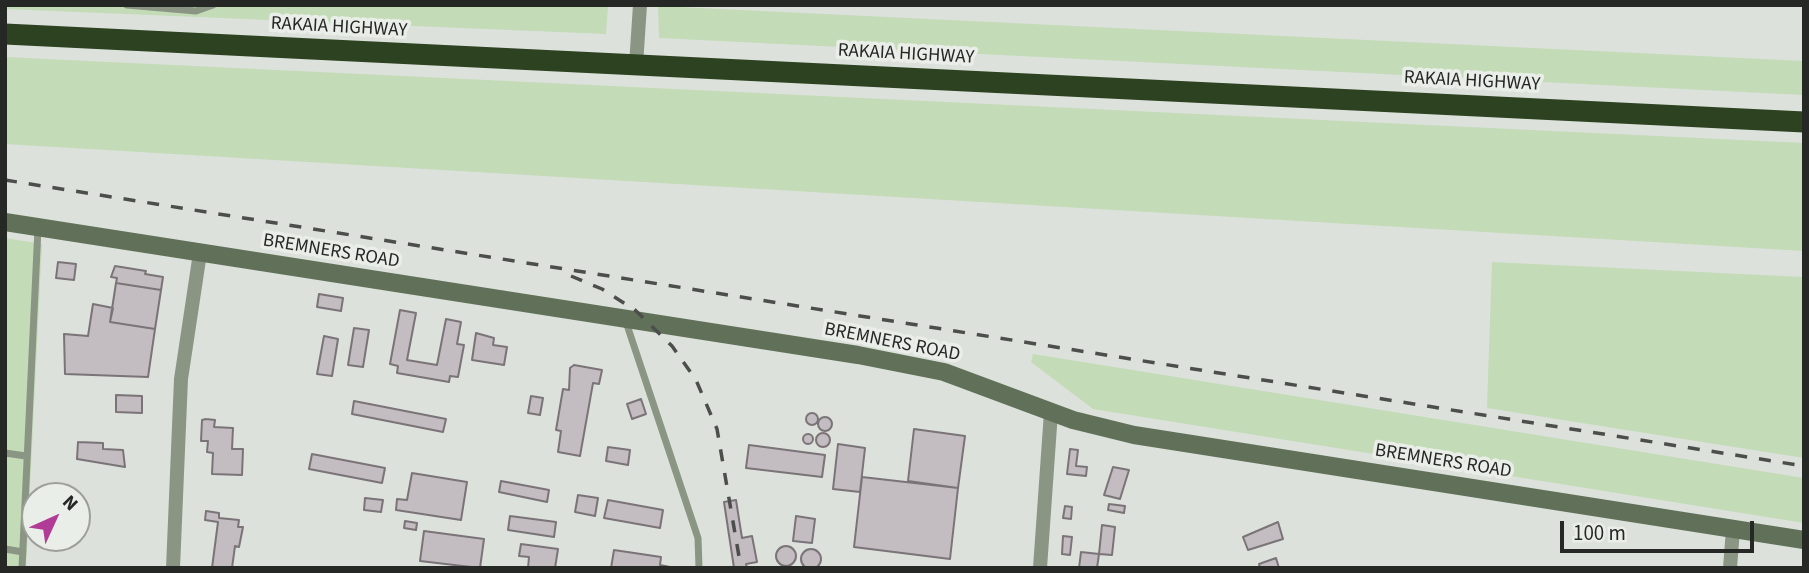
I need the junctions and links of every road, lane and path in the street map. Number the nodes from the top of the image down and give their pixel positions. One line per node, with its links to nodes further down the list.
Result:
1 (127, 5): 2 (lane)
2 (213, 5)
3 (640, 5): 5 (street)
4 (5, 34): 5 (highway, RAKAIA HIGHWAY)
5 (636, 65): 6 (highway, RAKAIA HIGHWAY)
6 (1804, 121)
7 (5, 222): 8 (street, BREMNERS ROAD)
8 (38, 228): 9 (street, BREMNERS ROAD); 13 (lane)
9 (200, 253): 10 (street, BREMNERS ROAD); 19 (street)
10 (625, 320): 11 (street, BREMNERS ROAD); 20 (lane)
11 (1051, 412): 15 (street, BREMNERS ROAD); 21 (street)
12 (5, 453): 13 (lane)
13 (26, 456): 14 (lane)
14 (25, 482)
15 (1733, 529): 16 (street, BREMNERS ROAD); 22 (street)
16 (1804, 540)
17 (23, 552): 18 (lane)
18 (22, 568)
19 (173, 568)
20 (699, 568)
21 (1040, 568)
22 (1730, 568)

